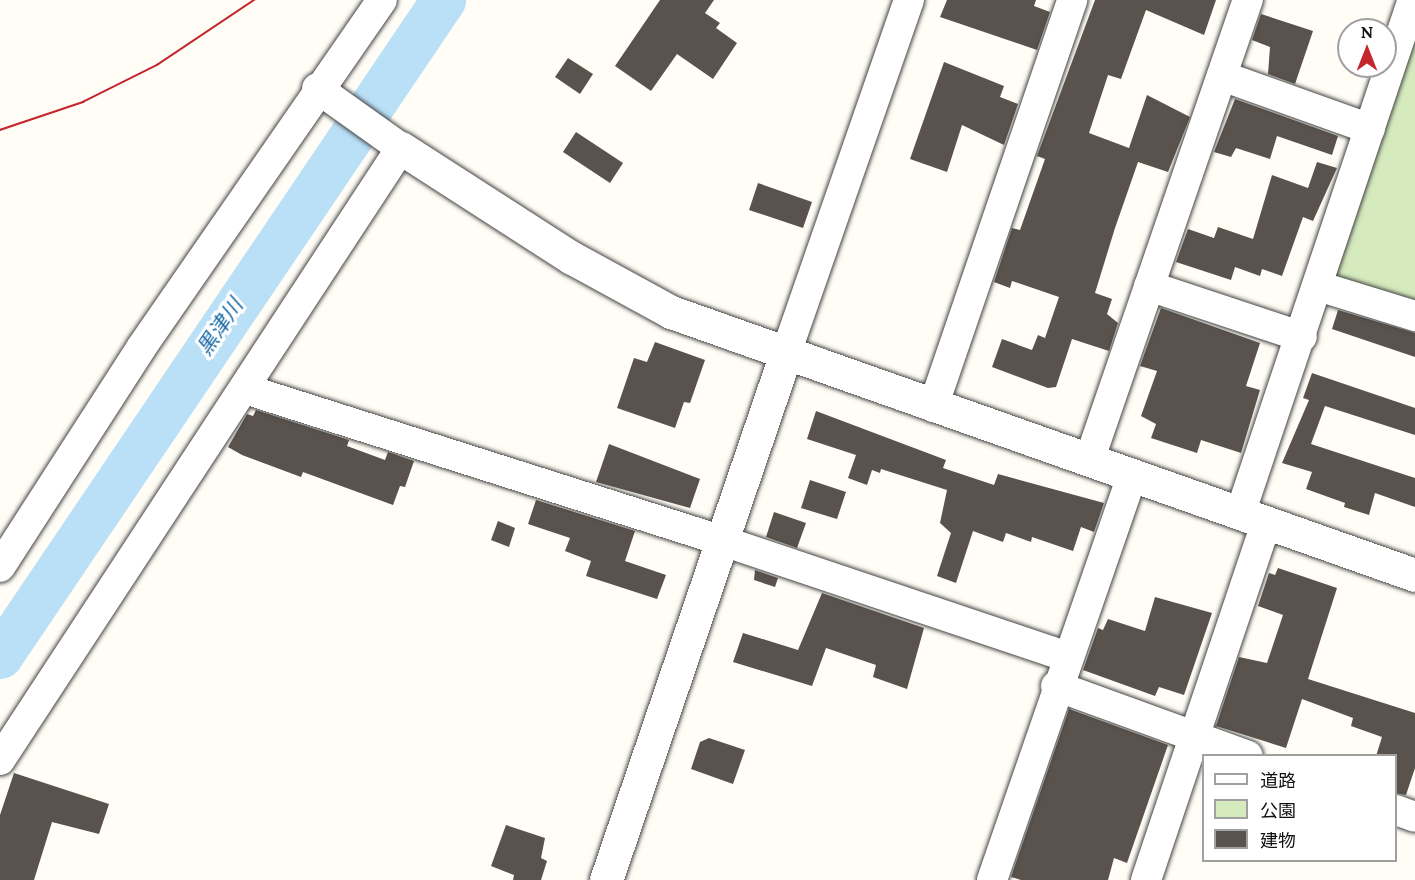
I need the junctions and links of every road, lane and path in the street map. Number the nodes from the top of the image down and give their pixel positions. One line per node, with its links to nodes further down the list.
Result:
1 (382, 0): 7 (street)
2 (909, 0): 14 (street)
3 (1072, 0): 16 (street)
4 (1248, 0): 6 (street)
5 (1409, 4): 8 (street)
6 (1222, 76): 8 (street); 10 (street)
7 (317, 88): 9 (street); 21 (street)
8 (1370, 129): 11 (street)
9 (401, 148): 14 (street); 15 (street)
10 (1149, 286): 13 (street); 17 (street)
11 (1318, 286): 12 (street); 13 (street)
12 (1415, 316)
13 (1302, 337): 19 (street)
14 (786, 356): 16 (street); 20 (street)
15 (245, 389): 20 (street); 27 (street)
16 (933, 407): 17 (street)
17 (1089, 461): 18 (street)
18 (1132, 476): 19 (street); 23 (street)
19 (1253, 518): 22 (street); 25 (street)
20 (723, 541): 23 (street); 30 (street)
21 (0, 567)
22 (1415, 575)
23 (1066, 657): 24 (street)
24 (1056, 686): 25 (street); 31 (street)
25 (1197, 736): 26 (street); 32 (street)
26 (1243, 754)
27 (0, 760)
28 (1397, 811): 29 (street)
29 (1415, 817)
30 (606, 880)
31 (992, 880)
32 (1146, 880)

